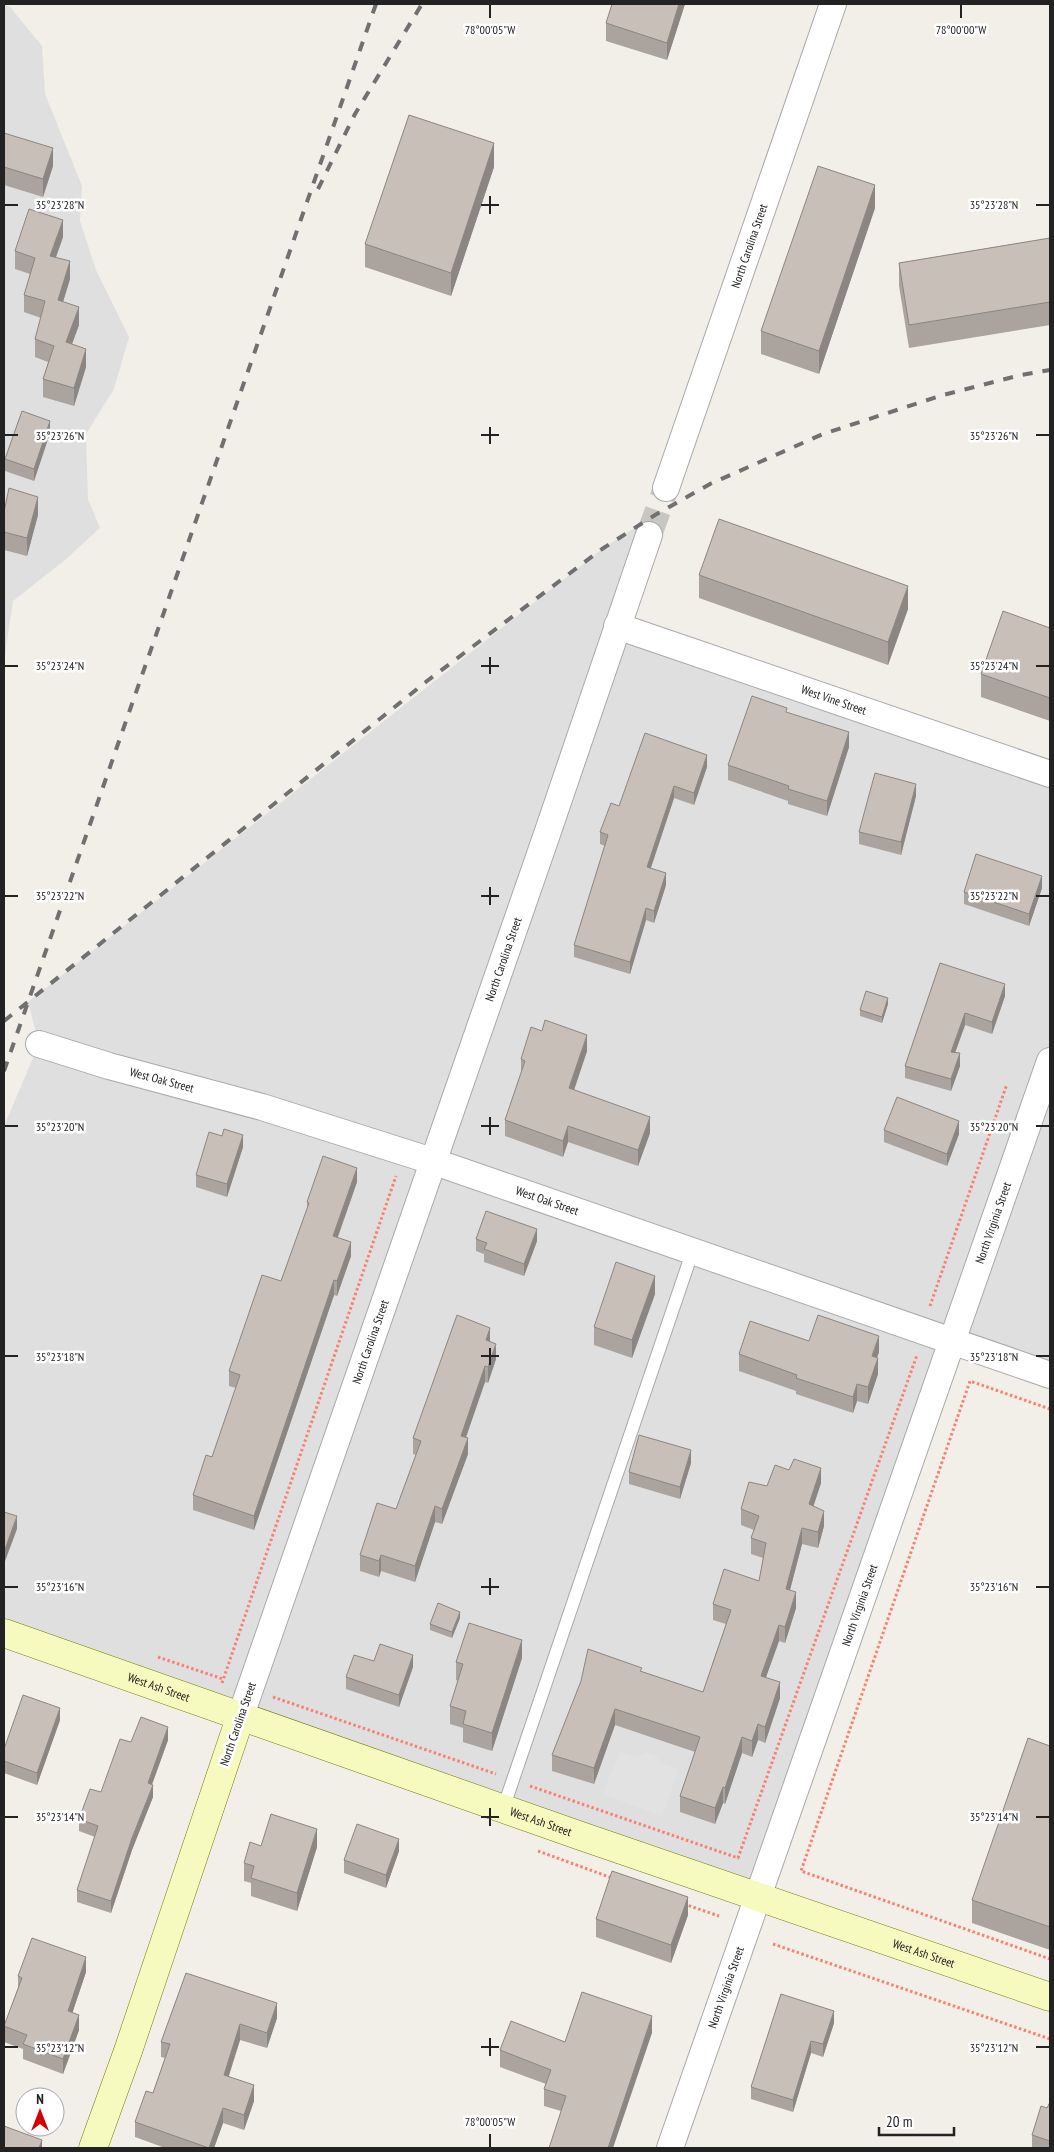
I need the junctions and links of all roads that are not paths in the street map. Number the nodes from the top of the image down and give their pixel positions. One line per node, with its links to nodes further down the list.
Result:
1 (833, 4): 2 (street, North Carolina Street)
2 (666, 488)
3 (649, 535): 4 (street, North Carolina Street)
4 (617, 626): 5 (street, West Vine Street); 8 (street, North Carolina Street)
5 (1050, 774)
6 (39, 1044): 8 (street, West Oak Street)
7 (1050, 1061): 10 (street, North Virginia Street)
8 (432, 1161): 9 (street, West Oak Street); 13 (street, North Carolina Street)
9 (693, 1250): 10 (street, West Oak Street); 14 (lane)
10 (953, 1340): 11 (street, West Oak Street); 15 (street, North Virginia Street)
11 (1050, 1375)
12 (4, 1633): 13 (main road, West Ash Street)
13 (241, 1715): 14 (main road, West Ash Street); 17 (main road, North Carolina Street)
14 (503, 1809): 15 (main road, West Ash Street)
15 (758, 1895): 16 (main road, West Ash Street); 18 (street, North Virginia Street)
16 (1050, 1997)
17 (93, 2148)
18 (670, 2148)

